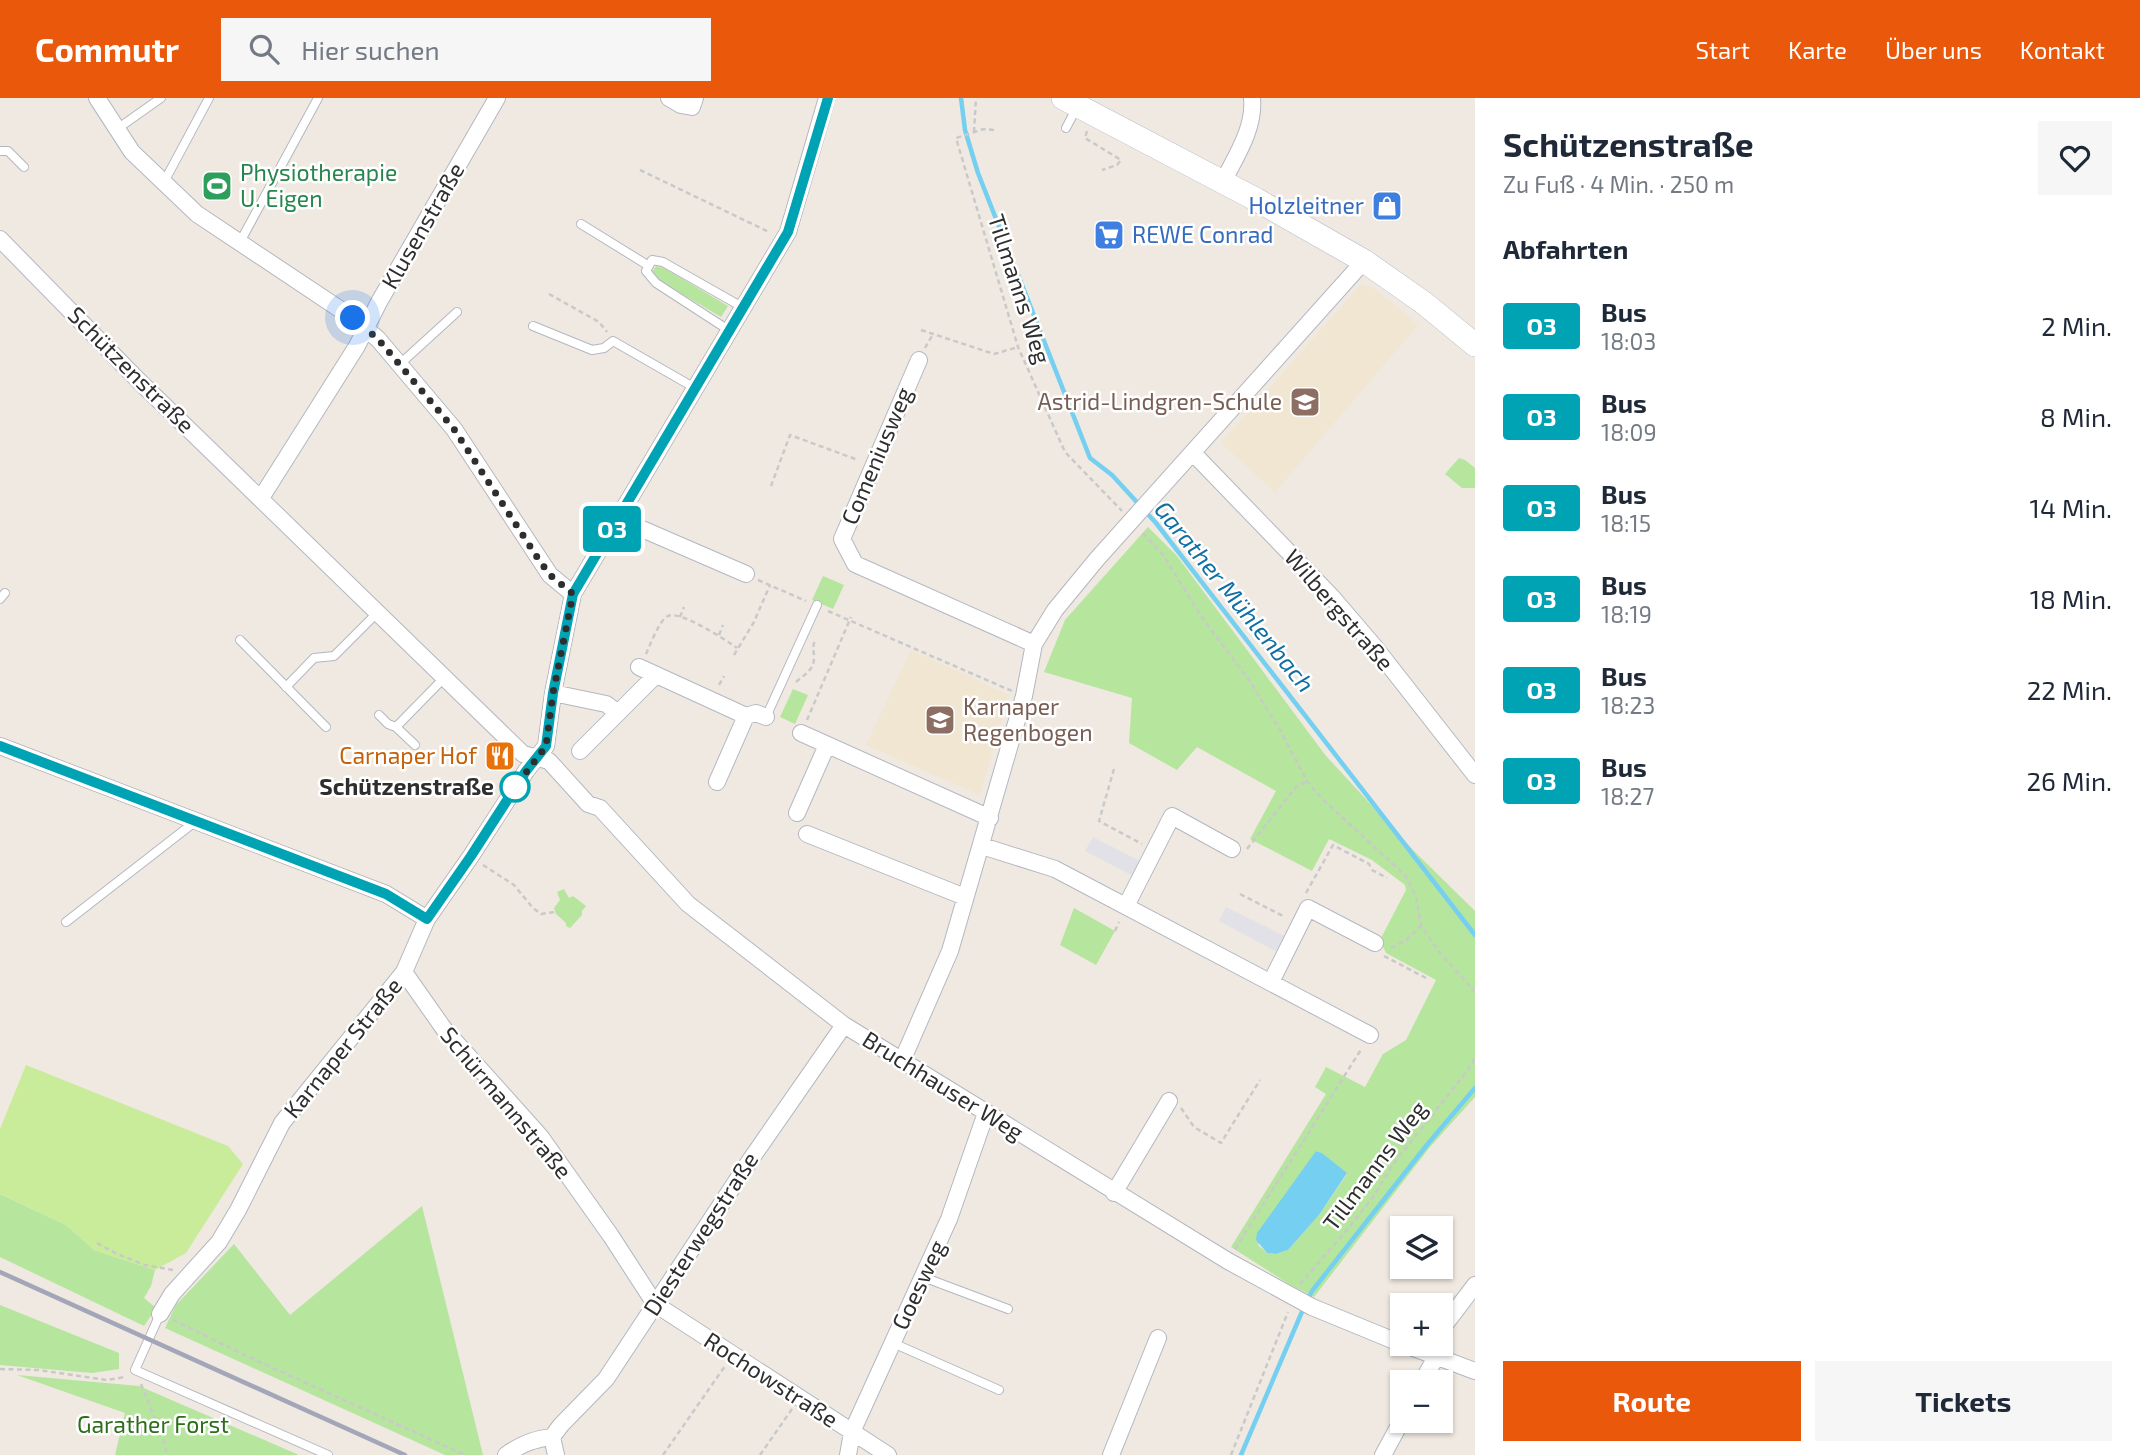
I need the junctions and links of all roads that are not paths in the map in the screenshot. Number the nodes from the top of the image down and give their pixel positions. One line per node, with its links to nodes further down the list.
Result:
1 (97, 98): 12 (street)
2 (161, 98): 12 (lane)
3 (209, 98): 15 (lane)
4 (318, 98): 19 (lane)
5 (497, 98): 25 (street, Klusenstraße)
6 (669, 98): 7 (street)
7 (695, 98)
8 (827, 98): 22 (street, Karnaper Straße)
9 (1252, 98): 16 (street)
10 (1070, 102): 11 (lane); 16 (main road)
11 (1066, 128)
12 (117, 129): 15 (street)
13 (0, 150): 14 (lane)
14 (24, 167)
15 (164, 182): 19 (street)
16 (1223, 182): 20 (main road)
17 (581, 224): 21 (lane)
18 (0, 239): 32 (street, Schützenstraße)
19 (240, 242): 25 (street)
20 (1364, 261): 27 (main road); 31 (street)
21 (649, 266): 22 (lane); 26 (lane)
22 (744, 308): 26 (street, Karnaper Straße)
23 (457, 312): 29 (lane)
24 (533, 326): 30 (lane)
25 (367, 329): 29 (street); 32 (street, Klusenstraße)
26 (730, 331): 30 (street, Karnaper Straße)
27 (1475, 345)
28 (919, 360): 39 (street, Comeniusweg)
29 (400, 364): 35 (street)
30 (695, 388): 33 (street, Karnaper Straße)
31 (1193, 453): 39 (street); 57 (street, Wilbergstraße)
32 (261, 498): 37 (street, Schützenstraße)
33 (619, 519): 34 (street); 35 (street, Karnaper Straße)
34 (746, 574)
35 (573, 594): 44 (street, Karnaper Straße)
36 (817, 606): 48 (lane)
37 (378, 612): 42 (street, Schützenstraße); 43 (lane)
38 (240, 640): 43 (lane)
39 (1034, 644): 60 (street)
40 (639, 667): 41 (street)
41 (656, 675): 45 (street); 47 (street)
42 (445, 677): 50 (lane); 56 (street, Schützenstraße)
43 (286, 687): 49 (lane)
44 (553, 693): 45 (street); 56 (street, Karnaper Straße)
45 (618, 713): 55 (street)
46 (379, 715): 50 (lane)
47 (746, 716): 48 (street); 58 (street)
48 (766, 717)
49 (326, 727)
50 (396, 727): 52 (lane)
51 (801, 733): 53 (street)
52 (415, 745)
53 (827, 745): 59 (street); 60 (street)
54 (0, 746): 61 (street)
55 (580, 751)
56 (537, 758): 67 (street, Karnaper Straße); 72 (street, Bruchhauser Weg)
57 (1475, 775)
58 (717, 782)
59 (797, 813)
60 (990, 818): 63 (street)
61 (196, 821): 67 (street); 68 (lane)
62 (807, 834): 65 (street)
63 (982, 845): 65 (street); 66 (street)
64 (1232, 849): 66 (street)
65 (965, 897): 74 (street)
66 (1126, 906): 71 (street)
67 (427, 919): 70 (street, Karnaper Straße)
68 (66, 922)
69 (1375, 943): 71 (street)
70 (404, 972): 80 (street, Schürmannstraße); 82 (street, Karnaper Straße)
71 (1271, 982): 73 (street)
72 (844, 1025): 74 (street, Bruchhauser Weg); 80 (street, Diesterwegstraße)
73 (1370, 1035)
74 (902, 1061): 76 (street, Bruchhauser Weg)
75 (1169, 1101): 77 (street)
76 (986, 1113): 77 (street, Bruchhauser Weg); 78 (street, Goesweg)
77 (1114, 1193): 85 (street, Bruchhauser Weg)
78 (922, 1276): 81 (lane); 86 (street, Goesweg)
79 (1475, 1285): 83 (street)
80 (655, 1304): 90 (street, Rochowstraße); 92 (street, Diesterwegstraße)
81 (1008, 1309)
82 (160, 1314): 93 (lane)
83 (1453, 1314)
84 (1158, 1338): 98 (street)
85 (1390, 1339)
86 (892, 1343): 89 (lane); 90 (street, Goesweg)
87 (1442, 1356): 88 (street, Bruchhauser Weg)
88 (1475, 1371)
89 (999, 1390)
90 (852, 1432): 96 (street, Goesweg); 97 (street, Rochowstraße)
91 (1395, 1433): 99 (street)
92 (552, 1437): 94 (street); 95 (street)
93 (328, 1455)
94 (506, 1455)
95 (556, 1455)
96 (848, 1455)
97 (888, 1455)
98 (1111, 1455)
99 (1383, 1455)

